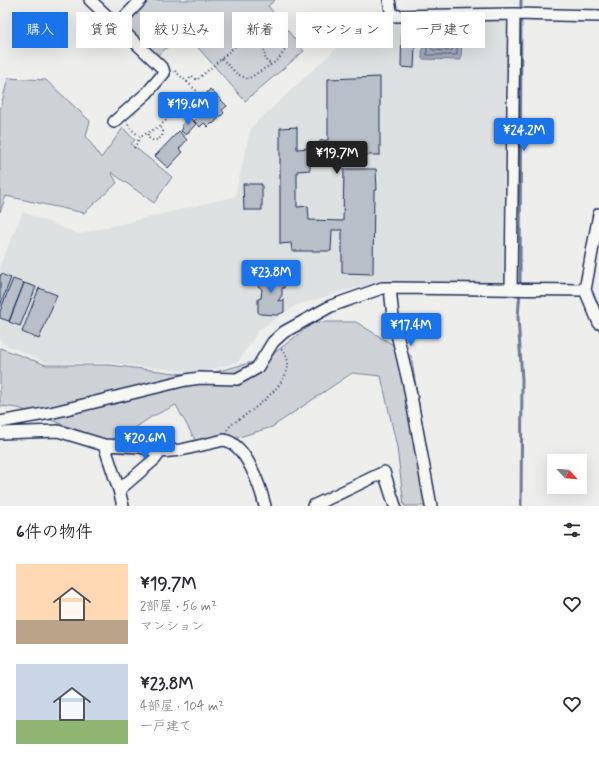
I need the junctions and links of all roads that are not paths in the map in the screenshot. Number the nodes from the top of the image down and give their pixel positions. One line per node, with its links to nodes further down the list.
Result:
1 (90, 0): 4 (street)
2 (141, 0): 5 (street)
3 (389, 0): 6 (street)
4 (103, 12)
5 (129, 12)
6 (516, 14): 7 (street); 13 (street)
7 (599, 16)
8 (132, 39): 9 (street)
9 (114, 122)
10 (599, 214): 11 (street)
11 (594, 266): 14 (street)
12 (390, 288): 13 (street); 16 (street); 25 (street)
13 (513, 290): 14 (street)
14 (585, 290): 15 (street)
15 (599, 323)
16 (0, 422)
17 (0, 433): 18 (street)
18 (104, 446): 19 (street); 20 (street)
19 (160, 452): 20 (street); 22 (street)
20 (119, 490): 21 (street)
21 (123, 506)
22 (265, 506)
23 (313, 506): 24 (street)
24 (395, 506)
25 (431, 506)

